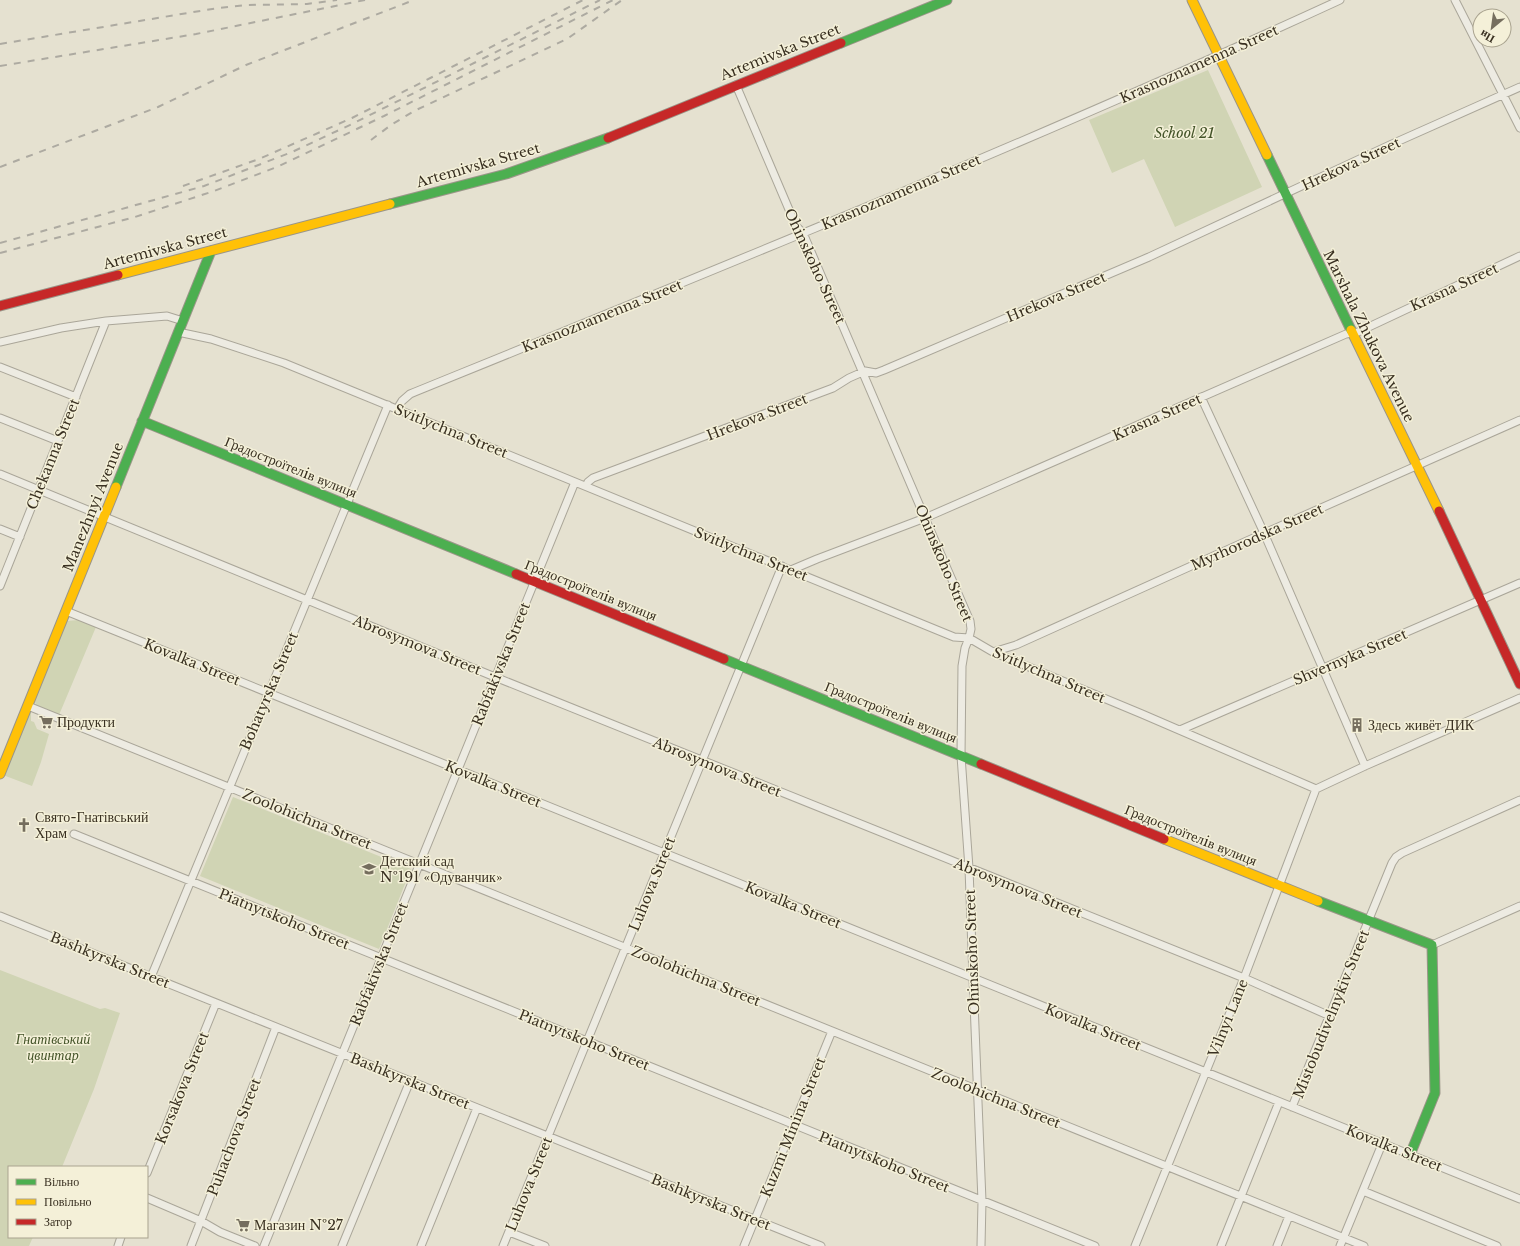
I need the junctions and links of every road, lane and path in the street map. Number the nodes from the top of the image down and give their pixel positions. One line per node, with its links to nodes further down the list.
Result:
1 (947, 0): 6 (street, Artemivska Street)
2 (1192, 0): 5 (street, Marshala Zhukova Avenue)
3 (1340, 0): 5 (street, Krasnoznamenna Street)
4 (1455, 0): 8 (street)
5 (1219, 56): 10 (street, Marshala Zhukova Avenue); 11 (street, Krasnoznamenna Street)
6 (736, 85): 11 (street, Ohinskoho Street); 12 (street, Artemivska Street)
7 (1520, 87): 8 (street, Hrekova Street)
8 (1502, 95): 9 (street); 10 (street, Hrekova Street)
9 (1520, 128)
10 (1286, 194): 18 (street, Marshala Zhukova Avenue); 21 (street, Hrekova Street)
11 (803, 233): 21 (street, Ohinskoho Street); 25 (street, Krasnoznamenna Street)
12 (211, 251): 14 (street, Artemivska Street); 16 (street, Manezhnyi Avenue)
13 (1520, 256): 18 (street, Krasna Street)
14 (0, 306)
15 (106, 321): 16 (street); 19 (street); 22 (street, Chekanna Street)
16 (183, 321): 17 (street, Manezhnyi Avenue)
17 (178, 332): 24 (street, Svitlychna Street); 28 (street, Manezhnyi Avenue)
18 (1352, 333): 23 (street, Krasna Street); 30 (street, Marshala Zhukova Avenue)
19 (0, 342)
20 (0, 367): 22 (street)
21 (862, 372): 33 (street, Hrekova Street); 37 (street, Ohinskoho Street)
22 (76, 397): 29 (street, Chekanna Street)
23 (1202, 398): 37 (street, Krasna Street); 39 (street)
24 (388, 405): 25 (street, Svitlychna Street); 35 (street, Bohatyrska Street)
25 (397, 409): 32 (street, Svitlychna Street)
26 (0, 418): 29 (street)
27 (1520, 420): 30 (street, Myrhorodska Street)
28 (142, 422): 35 (street, Градостроїтелiв вулиця); 36 (street, Manezhnyi Avenue)
29 (58, 441): 34 (street, Chekanna Street)
30 (1416, 465): 39 (street, Myrhorodska Street); 47 (street, Marshala Zhukova Avenue)
31 (0, 474): 34 (street, Abrosymova Street)
32 (575, 482): 33 (street, Svitlychna Street); 43 (street, Rabfakivska Street)
33 (586, 486): 41 (street, Svitlychna Street)
34 (39, 489): 36 (street, Abrosymova Street); 40 (street, Chekanna Street)
35 (347, 505): 43 (street, Градостроїтелiв вулиця); 46 (street, Bohatyrska Street)
36 (104, 516): 46 (street, Abrosymova Street); 48 (street, Manezhnyi Avenue)
37 (925, 518): 42 (street, Krasna Street); 49 (street, Ohinskoho Street)
38 (0, 529): 40 (street)
39 (1264, 533): 50 (street, Myrhorodska Street); 52 (street)
40 (20, 537): 45 (street, Chekanna Street)
41 (782, 566): 42 (street, Svitlychna Street); 51 (street, Luhova Street)
42 (791, 570): 49 (street, Svitlychna Street)
43 (534, 582): 51 (street, Градостроїтелiв вулиця); 53 (street, Rabfakivska Street)
44 (1520, 583): 47 (street, Shvernyka Street)
45 (0, 586)
46 (307, 600): 53 (street, Abrosymova Street); 55 (street, Bohatyrska Street)
47 (1482, 601): 52 (street, Shvernyka Street); 54 (street, Marshala Zhukova Avenue)
48 (66, 611): 55 (street, Kovalka Street); 57 (street, Manezhnyi Avenue)
49 (969, 638): 50 (street, Svitlychna Street); 59 (street, Ohinskoho Street)
50 (993, 652): 58 (street, Svitlychna Street)
51 (741, 666): 59 (street, Градостроїтелiв вулиця); 60 (street, Luhova Street)
52 (1323, 669): 58 (street, Shvernyka Street); 62 (street)
53 (495, 677): 60 (street, Abrosymova Street); 63 (street, Rabfakivska Street)
54 (1520, 684)
55 (269, 693): 63 (street, Kovalka Street); 65 (street, Bohatyrska Street)
56 (1520, 698): 62 (street)
57 (28, 706): 61 (street, Manezhnyi Avenue); 65 (street, Zoolohichna Street)
58 (1180, 730): 66 (street, Svitlychna Street)
59 (961, 756): 71 (street, Ohinskoho Street); 73 (street, Градостроїтелiв вулиця)
60 (702, 761): 69 (street, Luhova Street); 71 (street, Abrosymova Street)
61 (2, 762): 64 (street, Manezhnyi Avenue)
62 (1365, 766): 66 (street)
63 (458, 770): 69 (street, Kovalka Street); 70 (street, Rabfakivska Street)
64 (0, 774)
65 (230, 787): 70 (street, Zoolohichna Street); 72 (street, Bohatyrska Street)
66 (1316, 789): 73 (street, Vilnyi Lane)
67 (1520, 800): 76 (street, Mistobudivelnykiv Street)
68 (74, 834): 72 (street, Piatnytskoho Street)
69 (664, 853): 78 (street, Luhova Street); 81 (street, Kovalka Street)
70 (419, 864): 78 (street, Zoolohichna Street); 79 (street, Rabfakivska Street)
71 (969, 868): 81 (street, Ohinskoho Street); 82 (street, Abrosymova Street)
72 (190, 881): 79 (street, Piatnytskoho Street); 80 (street, Bohatyrska Street)
73 (1280, 886): 76 (street, Градостроїтелiв вулиця); 82 (street, Vilnyi Lane)
74 (1520, 906): 77 (street)
75 (0, 916): 80 (street, Bashkyrska Street)
76 (1369, 921): 77 (street, Градостроїтелiв вулиця); 84 (street, Mistobudivelnykiv Street)
77 (1432, 945): 98 (street)
78 (626, 948): 86 (street, Zoolohichna Street); 87 (street, Luhova Street)
79 (381, 958): 87 (street, Piatnytskoho Street); 88 (street, Rabfakivska Street)
80 (151, 977): 83 (street, Bashkyrska Street)
81 (974, 978): 89 (street, Kovalka Street); 91 (street, Ohinskoho Street)
82 (1244, 978): 84 (street, Abrosymova Street); 89 (street, Vilnyi Lane)
83 (216, 1003): 85 (street, Bashkyrska Street); 100 (street, Korsakova Street)
84 (1330, 1016): 93 (street, Mistobudivelnykiv Street)
85 (276, 1027): 88 (street, Bashkyrska Street); 108 (street, Puhachova Street)
86 (832, 1031): 91 (street, Zoolohichna Street); 95 (street, Kuzmi Minina Street)
87 (587, 1041): 95 (street, Piatnytskoho Street); 96 (street, Luhova Street)
88 (342, 1054): 90 (street, Bashkyrska Street); 113 (street, Rabfakivska Street)
89 (1206, 1072): 92 (street, Kovalka Street); 99 (street, Vilnyi Lane)
90 (410, 1081): 94 (street, Bashkyrska Street); 114 (street)
91 (978, 1090): 99 (street, Zoolohichna Street); 105 (street, Ohinskoho Street)
92 (1279, 1102): 93 (street, Kovalka Street); 102 (street)
93 (1292, 1107): 97 (street, Kovalka Street)
94 (477, 1108): 96 (street, Bashkyrska Street); 115 (street)
95 (794, 1125): 105 (street, Piatnytskoho Street); 107 (street, Kuzmi Minina Street)
96 (548, 1136): 107 (street, Bashkyrska Street); 109 (street, Luhova Street)
97 (1382, 1144): 98 (street, Kovalka Street); 101 (street)
98 (1410, 1155): 104 (street, Kovalka Street)
99 (1168, 1167): 102 (street, Zoolohichna Street); 122 (street, Vilnyi Lane)
100 (148, 1172)
101 (1363, 1191): 110 (street); 127 (street)
102 (1241, 1197): 106 (street, Zoolohichna Street); 123 (street)
103 (148, 1198): 108 (street)
104 (1520, 1199)
105 (982, 1201): 120 (street, Ohinskoho Street); 121 (street, Piatnytskoho Street)
106 (1289, 1216): 110 (street, Zoolohichna Street); 124 (street)
107 (755, 1220): 118 (street, Kuzmi Minina Street); 119 (street, Bashkyrska Street)
108 (201, 1221): 111 (street, Puhachova Street); 112 (street)
109 (509, 1232): 116 (street, Luhova Street); 117 (street)
110 (1344, 1238): 125 (street); 126 (street, Zoolohichna Street)
111 (191, 1246)
112 (255, 1246)
113 (264, 1246)
114 (342, 1246)
115 (421, 1246)
116 (503, 1246)
117 (545, 1246)
118 (744, 1246)
119 (821, 1246)
120 (981, 1246)
121 (1095, 1246)
122 (1135, 1246)
123 (1221, 1246)
124 (1277, 1246)
125 (1340, 1246)
126 (1364, 1246)
127 (1497, 1246)

